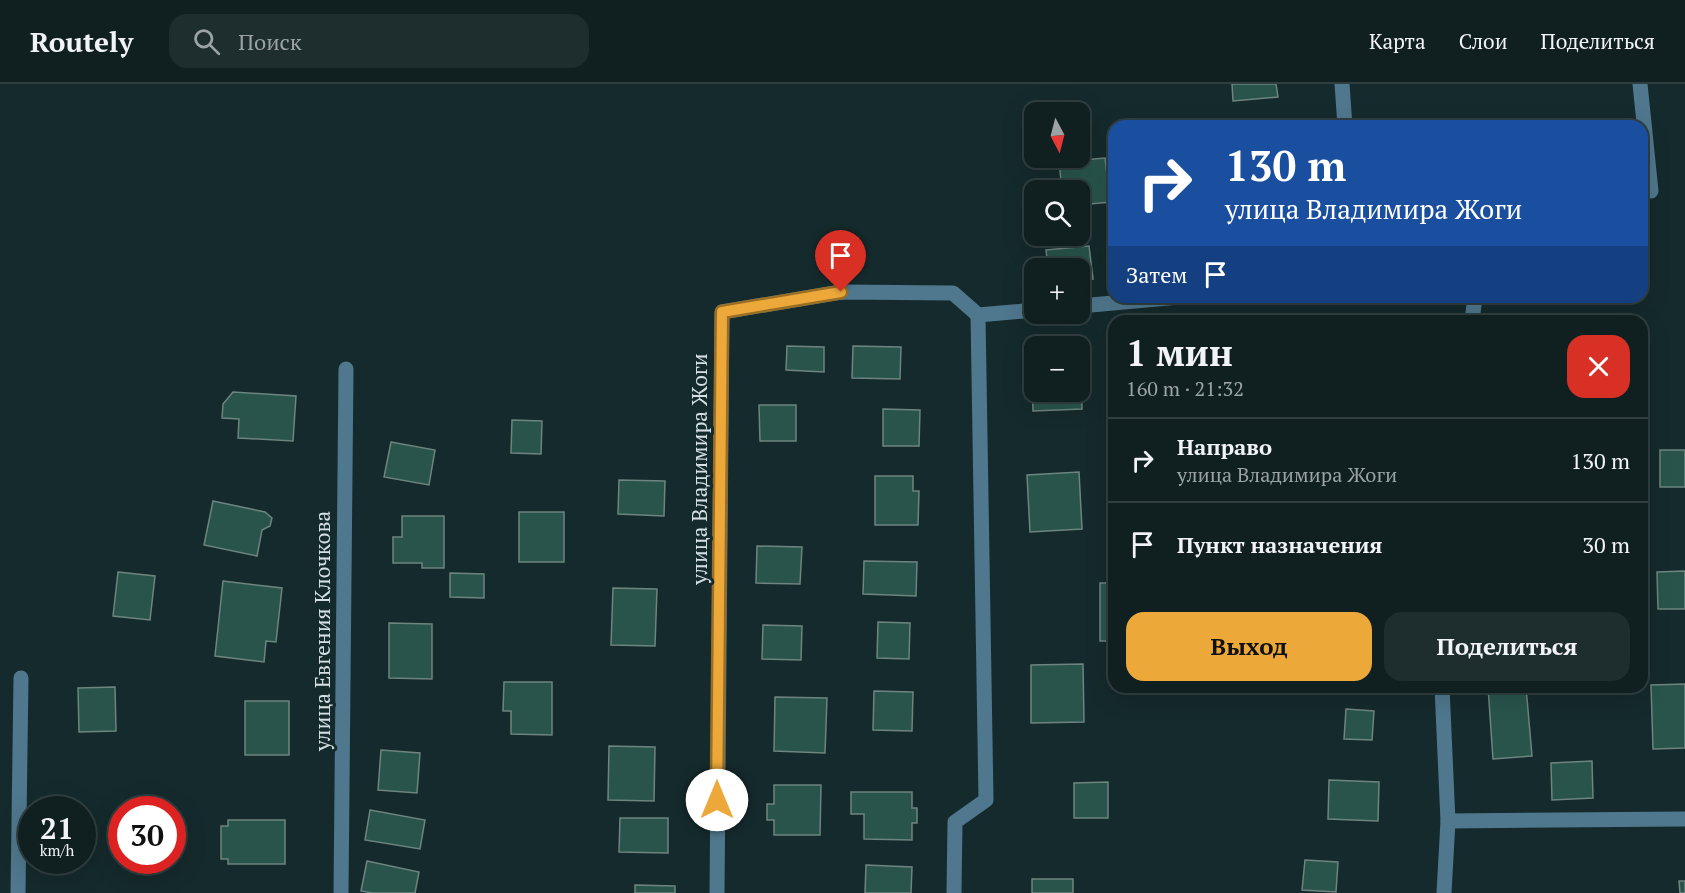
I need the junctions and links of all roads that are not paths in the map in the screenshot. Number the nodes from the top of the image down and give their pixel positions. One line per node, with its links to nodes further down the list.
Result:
1 (1342, 84): 3 (street)
2 (1640, 84): 4 (street)
3 (1345, 120)
4 (1644, 120)
5 (1648, 162): 6 (street)
6 (1651, 191)
7 (1113, 303): 8 (street)
8 (1090, 305)
9 (1024, 311): 10 (street)
10 (978, 315): 18 (street, улица Владимира Жоги); 19 (street)
11 (346, 369): 17 (street, улица Евгения Клочкова)
12 (21, 678): 16 (street)
13 (1442, 693): 15 (street)
14 (1685, 819): 15 (street)
15 (1448, 821): 20 (street)
16 (18, 893)
17 (341, 893)
18 (717, 893)
19 (954, 893)
20 (1444, 893)

